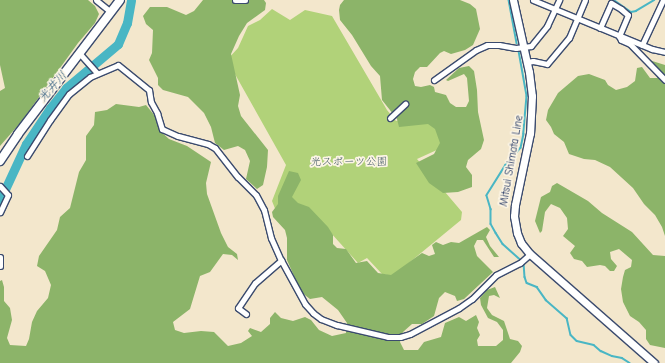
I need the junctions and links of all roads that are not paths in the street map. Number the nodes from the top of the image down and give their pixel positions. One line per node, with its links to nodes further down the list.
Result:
1 (96, 0): 11 (street)
2 (120, 0): 11 (main road)
3 (235, 0): 4 (street)
4 (245, 0)
5 (513, 0): 16 (main road, Mitsui Shimata Line)
6 (532, 0): 10 (street)
7 (559, 0): 10 (street)
8 (585, 0): 12 (street)
9 (663, 0): 15 (street)
10 (555, 9): 12 (street); 16 (street)
11 (111, 12): 18 (main road)
12 (577, 18): 13 (street); 19 (street)
13 (600, 28): 14 (street); 14 (street)
14 (619, 36): 15 (street); 22 (street)
15 (642, 45): 17 (street)
16 (523, 46): 19 (main road, Mitsui Shimata Line); 21 (street)
17 (665, 52)
18 (80, 54): 20 (street); 26 (main road)
19 (527, 62): 29 (main road, Mitsui Shimata Line)
20 (96, 72): 25 (street); 31 (street)
21 (434, 80)
22 (665, 80)
23 (405, 104): 24 (street)
24 (390, 118)
25 (27, 156)
26 (0, 161)
27 (1, 187): 28 (street)
28 (0, 212)
29 (530, 254): 31 (street); 34 (main road, Mitsui Shimata Line)
30 (0, 257): 32 (street)
31 (281, 260): 33 (street)
32 (0, 266)
33 (246, 314)
34 (654, 363)

